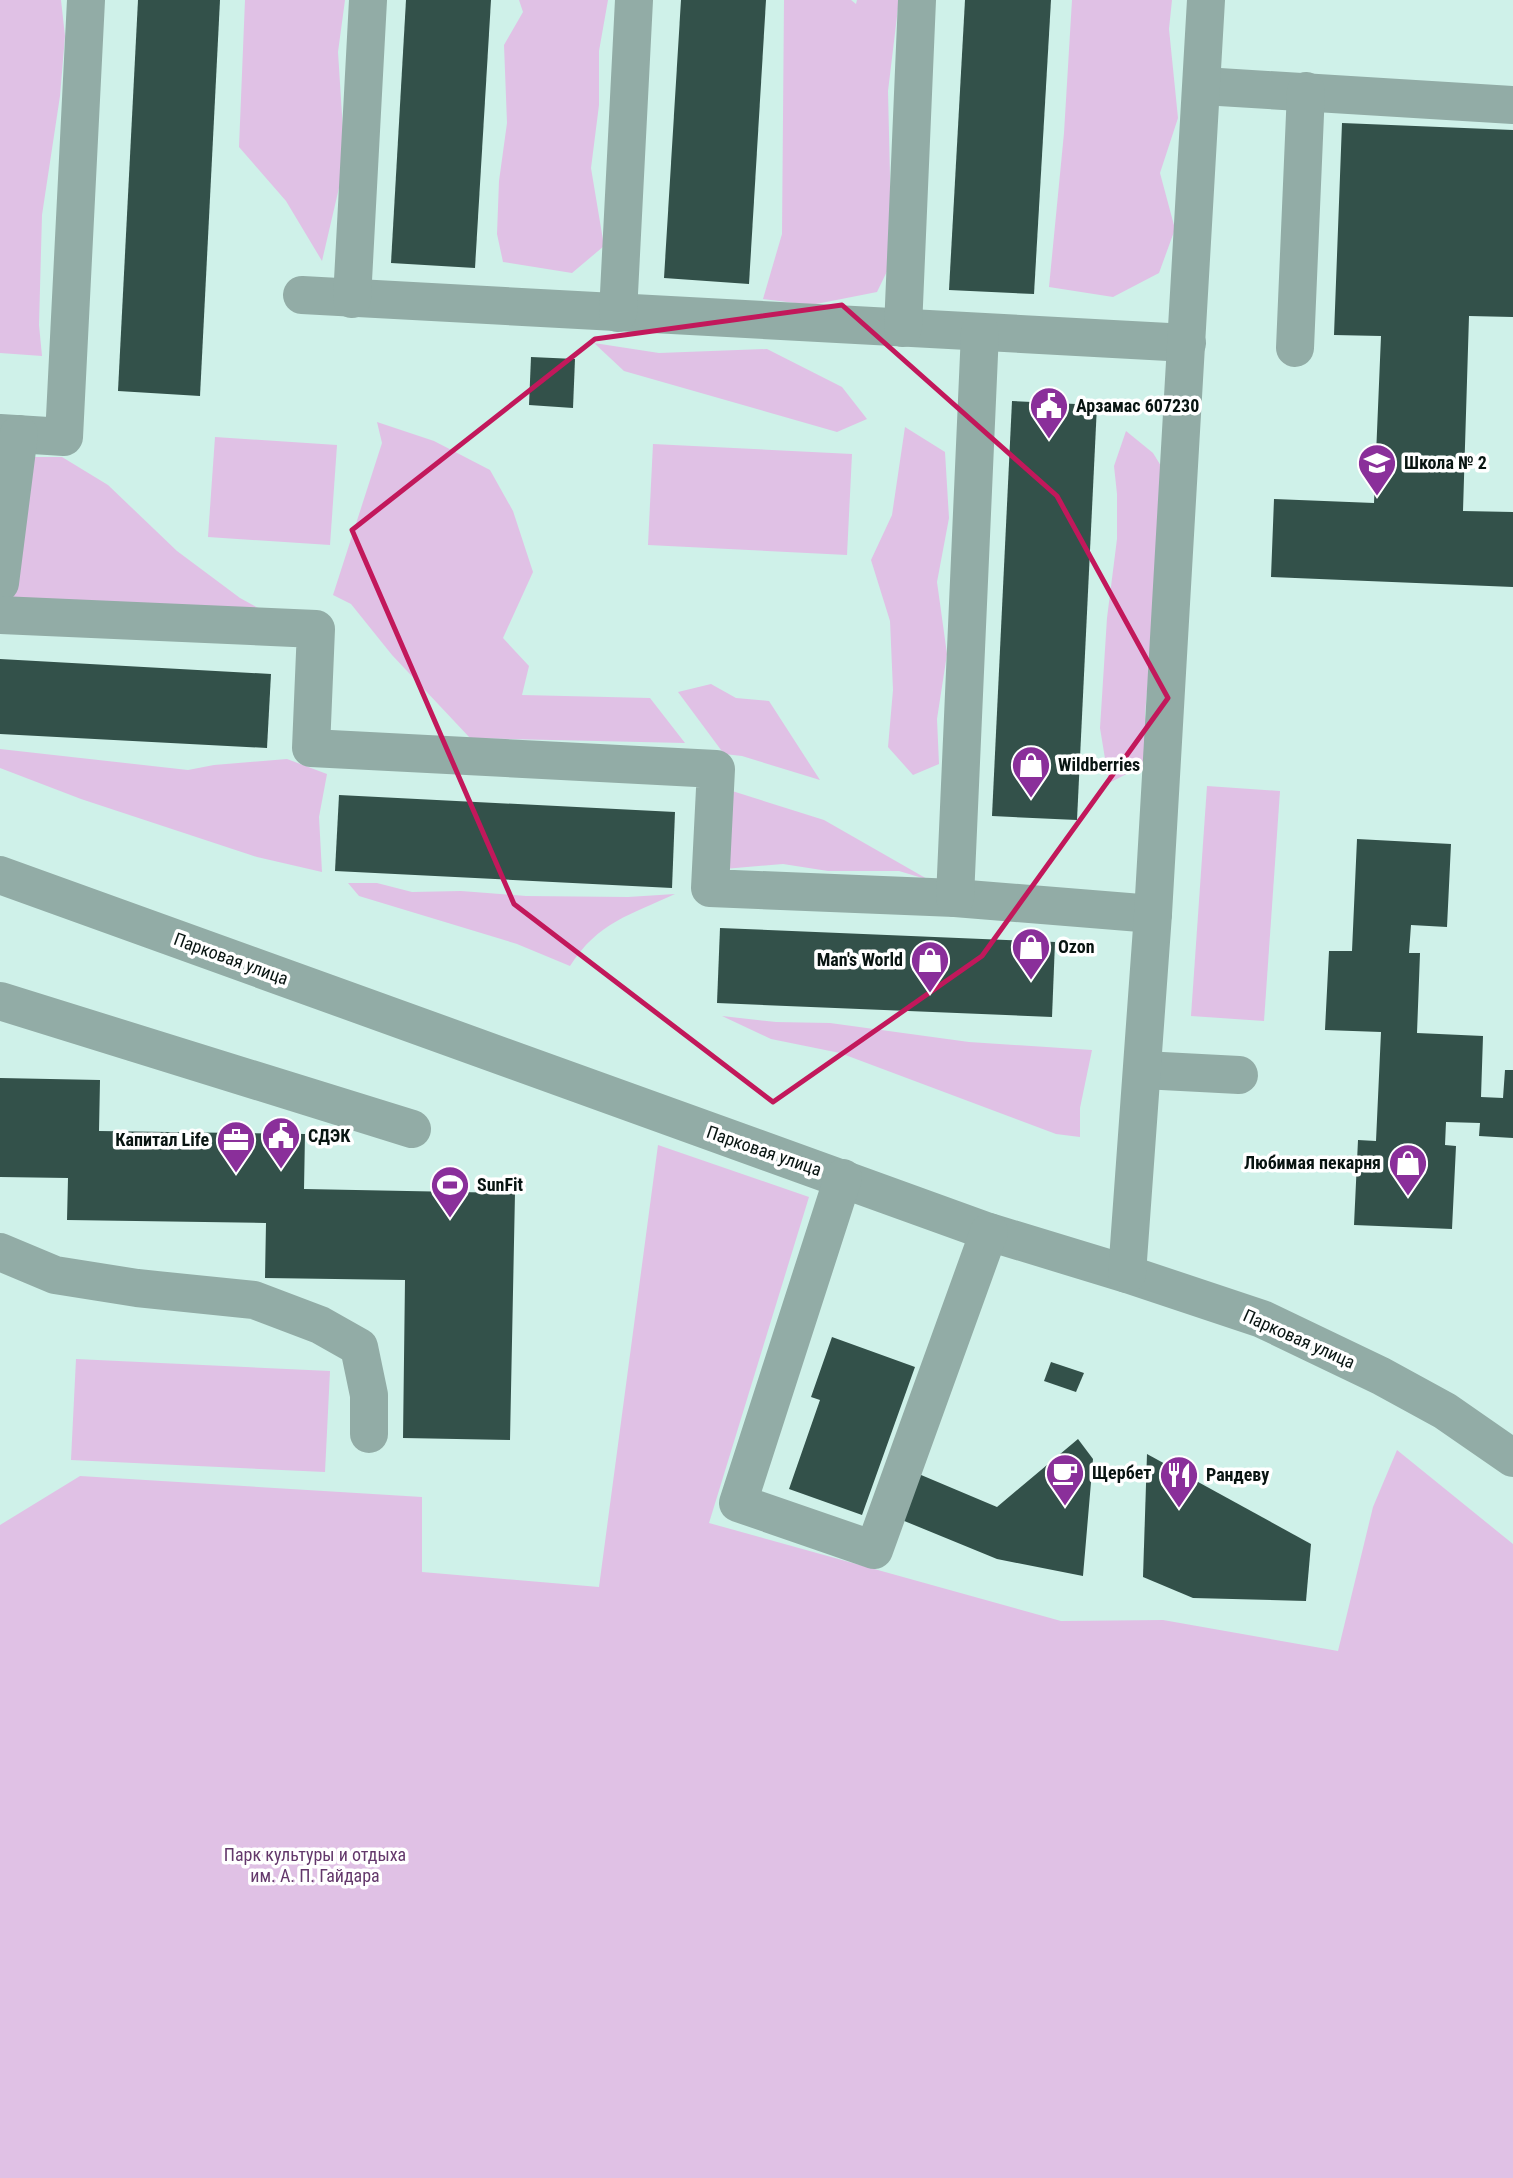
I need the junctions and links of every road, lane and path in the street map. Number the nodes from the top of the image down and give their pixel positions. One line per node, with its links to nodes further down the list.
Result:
1 (86, 0): 16 (street)
2 (368, 0): 10 (street)
3 (634, 0): 11 (street)
4 (916, 0): 12 (street)
5 (1206, 0): 6 (street)
6 (1203, 86): 7 (street); 14 (street)
7 (1306, 91): 8 (street); 15 (street)
8 (1513, 105)
9 (302, 295): 10 (street)
10 (352, 299): 11 (street)
11 (618, 313): 12 (street)
12 (903, 328): 13 (street)
13 (980, 332): 14 (street); 20 (street)
14 (1187, 343): 21 (street)
15 (1295, 348)
16 (6, 430): 17 (street)
17 (0, 583)
18 (0, 615): 20 (street)
19 (0, 875): 26 (street, Парковая улица)
20 (955, 898): 21 (street)
21 (1153, 914): 23 (street)
22 (0, 1001): 25 (street)
23 (1143, 1070): 24 (street); 29 (street)
24 (1239, 1075)
25 (412, 1129)
26 (843, 1178): 27 (street, Парковая улица); 27 (street)
27 (989, 1232): 29 (street, Парковая улица)
28 (0, 1252): 30 (street)
29 (1127, 1274): 31 (street, Парковая улица)
30 (369, 1434)
31 (1513, 1458)

